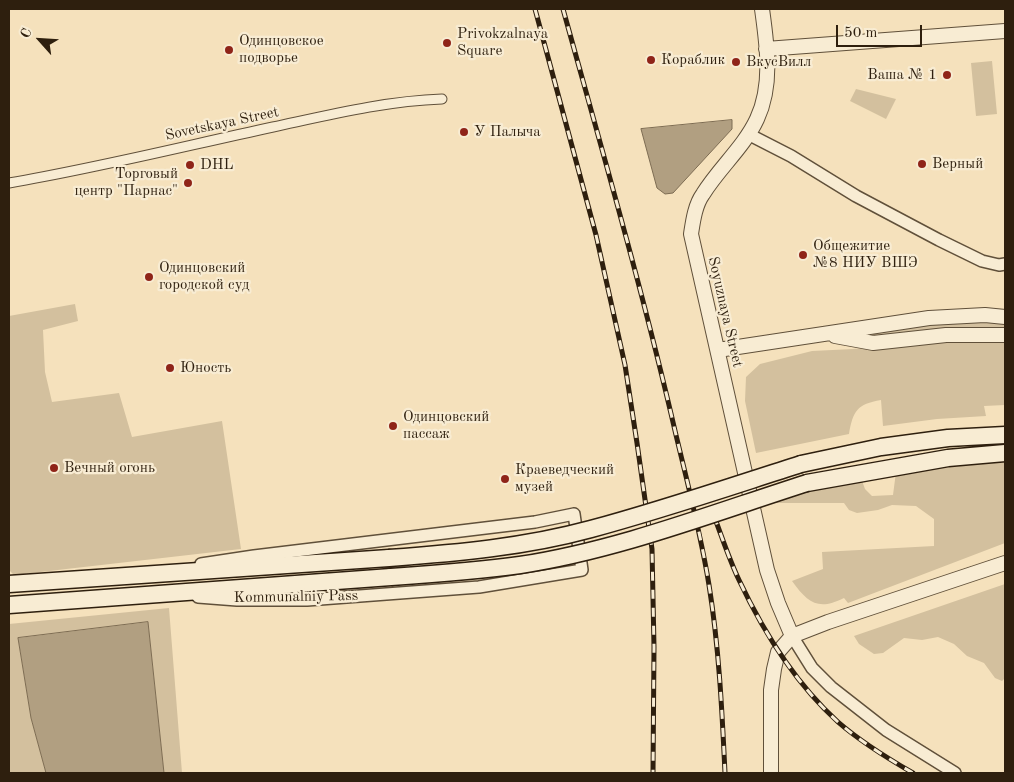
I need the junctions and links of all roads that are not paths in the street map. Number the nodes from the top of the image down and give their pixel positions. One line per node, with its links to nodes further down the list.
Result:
1 (762, 9): 3 (street, Soyuznaya Street)
2 (1005, 31): 3 (street)
3 (766, 49): 5 (street, Soyuznaya Street)
4 (442, 99): 6 (street, Sovetskaya Street)
5 (748, 134): 7 (street); 11 (street, Soyuznaya Street)
6 (9, 184)
7 (1005, 264)
8 (1005, 317): 9 (street)
9 (824, 334): 10 (street); 11 (street)
10 (1005, 335)
11 (718, 350): 23 (street, Soyuznaya Street)
12 (1005, 435): 16 (main road, bridge)
13 (1005, 453): 20 (main road, bridge)
14 (210, 562): 17 (street); 18 (street); 20 (street, Kommunalniy Pass)
15 (1002, 563): 23 (street)
16 (174, 572): 17 (main road); 20 (street)
17 (147, 574): 18 (main road)
18 (106, 577): 19 (main road); 21 (street)
19 (9, 584)
20 (175, 593): 21 (main road, Kommunalniy Pass)
21 (107, 598): 22 (main road, Kommunalniy Pass)
22 (9, 606)
23 (792, 636): 24 (street); 25 (street)
24 (771, 773)
25 (954, 773)

